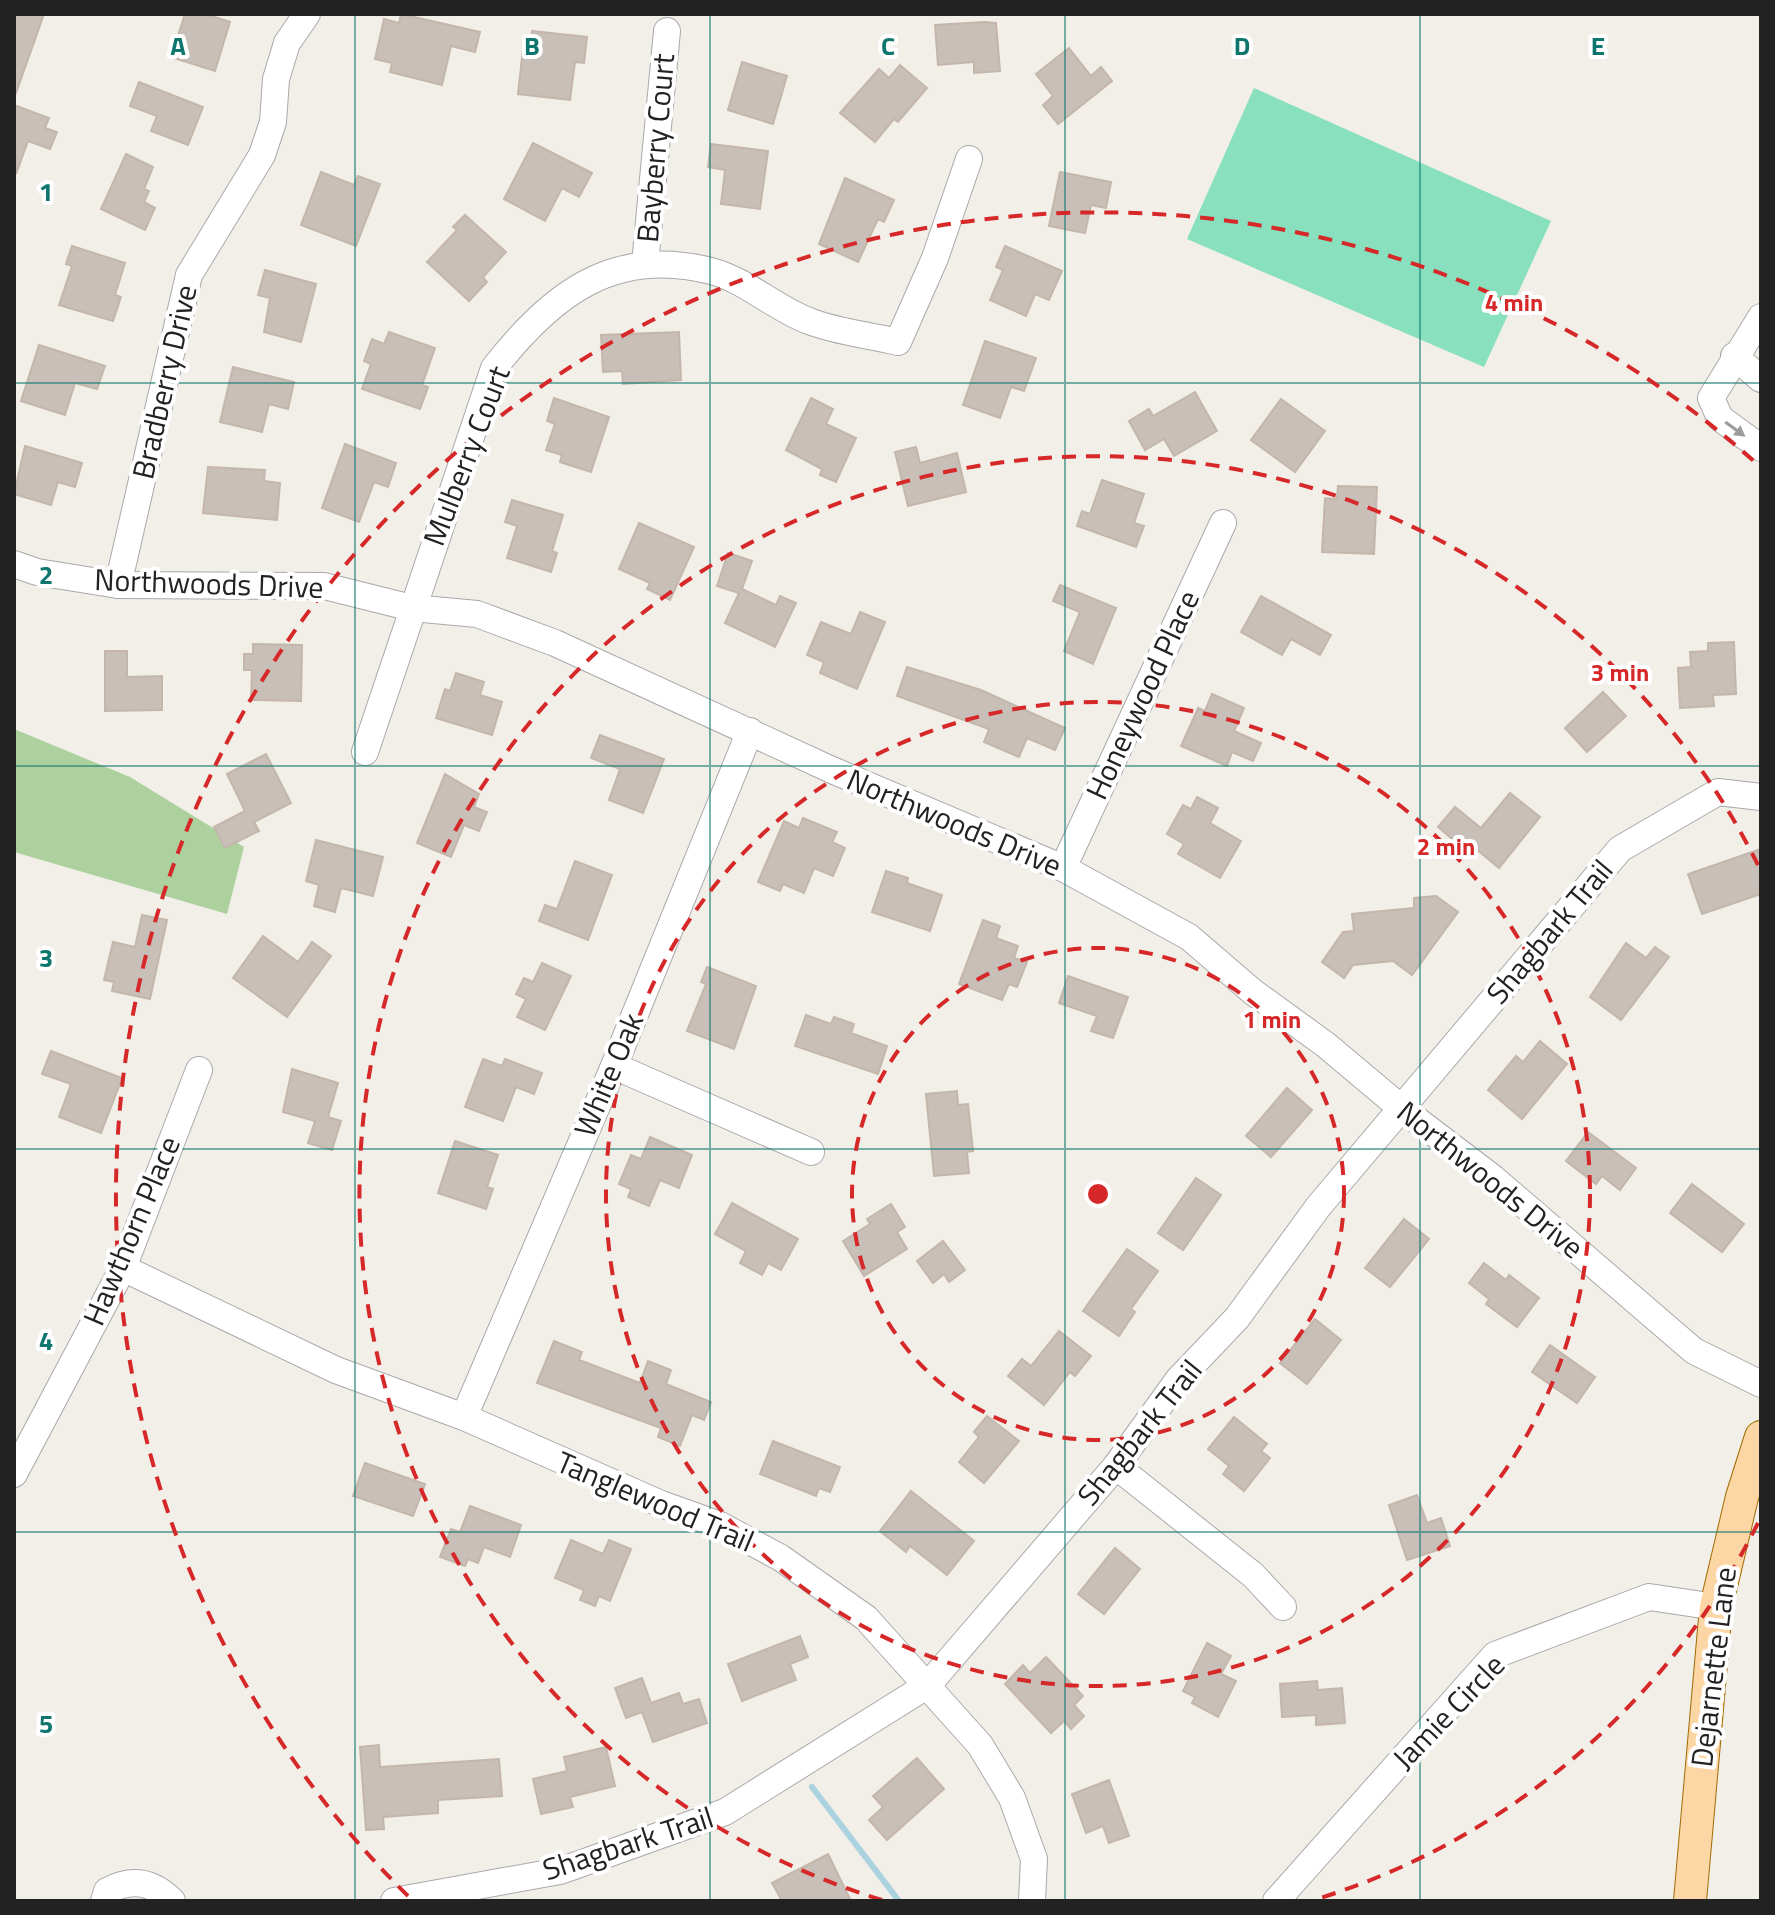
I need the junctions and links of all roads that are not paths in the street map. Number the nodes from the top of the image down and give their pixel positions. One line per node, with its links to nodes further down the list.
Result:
1 (307, 14): 11 (street, Bradberry Drive)
2 (667, 31): 4 (street, Bayberry Court)
3 (969, 159): 4 (street, Mulberry Court)
4 (645, 264): 12 (street, Mulberry Court)
5 (1761, 317): 6 (street)
6 (1734, 356): 7 (street); 8 (street, one-way to 8)
7 (1761, 379)
8 (1761, 448)
9 (1223, 523): 16 (street, Honeywood Place)
10 (14, 564): 11 (street, Northwoods Drive)
11 (118, 585): 12 (street, Northwoods Drive)
12 (412, 608): 13 (street, Northwoods Drive); 14 (street, Mulberry Court)
13 (750, 731): 16 (street, Northwoods Drive); 17 (street, White Oak)
14 (365, 752)
15 (1761, 797): 19 (street, Shagbark Trail)
16 (1063, 868): 19 (street, Northwoods Drive)
17 (614, 1066): 20 (street); 23 (street, White Oak)
18 (199, 1070): 21 (street, Hawthorn Place)
19 (1401, 1108): 22 (street, Northwoods Drive); 25 (street, Shagbark Trail)
20 (811, 1152)
21 (123, 1268): 23 (street, Tanglewood Trail); 26 (street, Hawthorn Place)
22 (1761, 1384)
23 (464, 1417): 29 (street, Tanglewood Trail)
24 (1761, 1437): 28 (main road, Dejarnette Lane)
25 (1116, 1466): 27 (street); 29 (street, Shagbark Trail)
26 (14, 1474)
27 (1283, 1607)
28 (1716, 1607): 34 (street, Jamie Circle); 35 (main road, Dejarnette Lane)
29 (928, 1685): 32 (street, Shagbark Trail); 33 (street, Tanglewood Trail)
30 (104, 1901): 31 (street)
31 (172, 1901)
32 (394, 1901)
33 (1032, 1901)
34 (1276, 1901)
35 (1690, 1901)

